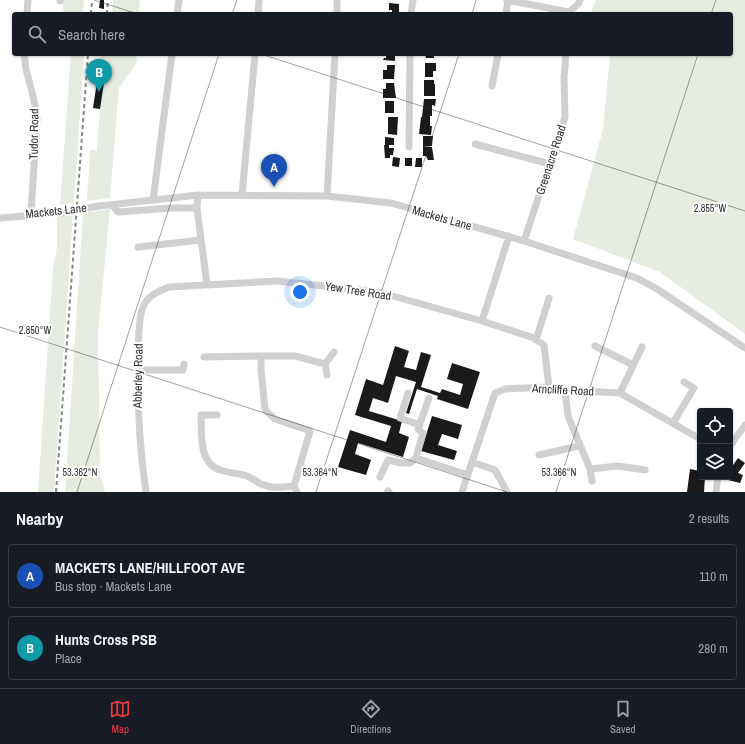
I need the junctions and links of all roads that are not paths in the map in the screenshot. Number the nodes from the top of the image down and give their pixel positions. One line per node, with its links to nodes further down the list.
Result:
1 (28, 0): 8 (street)
2 (179, 0): 9 (street)
3 (260, 0): 10 (street)
4 (337, 0): 11 (street)
5 (413, 0): 12 (street)
6 (508, 0): 13 (street); 14 (street)
7 (580, 0): 15 (street)
8 (27, 12)
9 (177, 12)
10 (258, 12)
11 (337, 12)
12 (411, 12)
13 (506, 12)
14 (564, 12)
15 (570, 12)
16 (24, 56): 33 (street, Tudor Road)
17 (172, 56): 30 (street)
18 (255, 56): 28 (street)
19 (334, 56): 29 (street)
20 (410, 56): 25 (street)
21 (498, 56): 23 (street)
22 (566, 56): 26 (street, Greenacre Road)
23 (492, 86)
24 (475, 144): 26 (street)
25 (409, 147)
26 (550, 164): 37 (street, Greenacre Road)
27 (198, 195): 28 (street, Mackets Lane); 30 (street, Mackets Lane); 32 (street)
28 (242, 195): 29 (street, Mackets Lane)
29 (327, 196): 35 (street, Mackets Lane)
30 (153, 200): 31 (street, Mackets Lane)
31 (112, 205): 32 (street, Mackets Lane); 33 (street, Mackets Lane, bridge)
32 (197, 208): 36 (street)
33 (31, 214): 34 (street, Mackets Lane)
34 (1, 216)
35 (508, 236): 37 (street, Mackets Lane); 42 (street)
36 (201, 240): 38 (street); 39 (street)
37 (524, 241): 46 (street, Mackets Lane)
38 (138, 247)
39 (207, 285): 40 (street, Yew Tree Road); 42 (street, Yew Tree Road)
40 (182, 287): 53 (street, Abberley Road)
41 (549, 298): 43 (street)
42 (482, 321): 43 (street, Yew Tree Road)
43 (536, 340): 56 (street)
44 (596, 346): 52 (street)
45 (642, 347): 52 (street)
46 (745, 348)
47 (334, 352): 51 (street)
48 (261, 356): 49 (street); 51 (street); 77 (street)
49 (204, 357)
50 (184, 364): 53 (street)
51 (326, 364): 54 (street)
52 (633, 365): 59 (street)
53 (138, 370): 78 (street, Abberley Road)
54 (327, 376)
55 (684, 382): 62 (street)
56 (549, 387): 57 (street, Arncliffe Road); 70 (street, Arncliffe Road)
57 (565, 390): 59 (street, Arncliffe Road); 67 (street)
58 (408, 393): 63 (street)
59 (620, 393): 62 (street, Arncliffe Road)
60 (429, 398): 63 (street)
61 (217, 415): 77 (street)
62 (672, 423): 65 (street, Arncliffe Road)
63 (420, 425): 69 (street)
64 (745, 425): 66 (street)
65 (697, 437)
66 (731, 444)
67 (580, 446): 68 (street); 71 (street)
68 (539, 455)
69 (416, 458): 73 (street); 74 (street)
70 (472, 462): 73 (street, Arncliffe Road); 80 (street)
71 (590, 469): 72 (street); 76 (street)
72 (645, 470)
73 (468, 475): 79 (street, Arncliffe Road)
74 (380, 477)
75 (718, 480): 81 (street)
76 (592, 481)
77 (296, 489)
78 (146, 492)
79 (462, 492)
80 (507, 492)
81 (716, 492)

